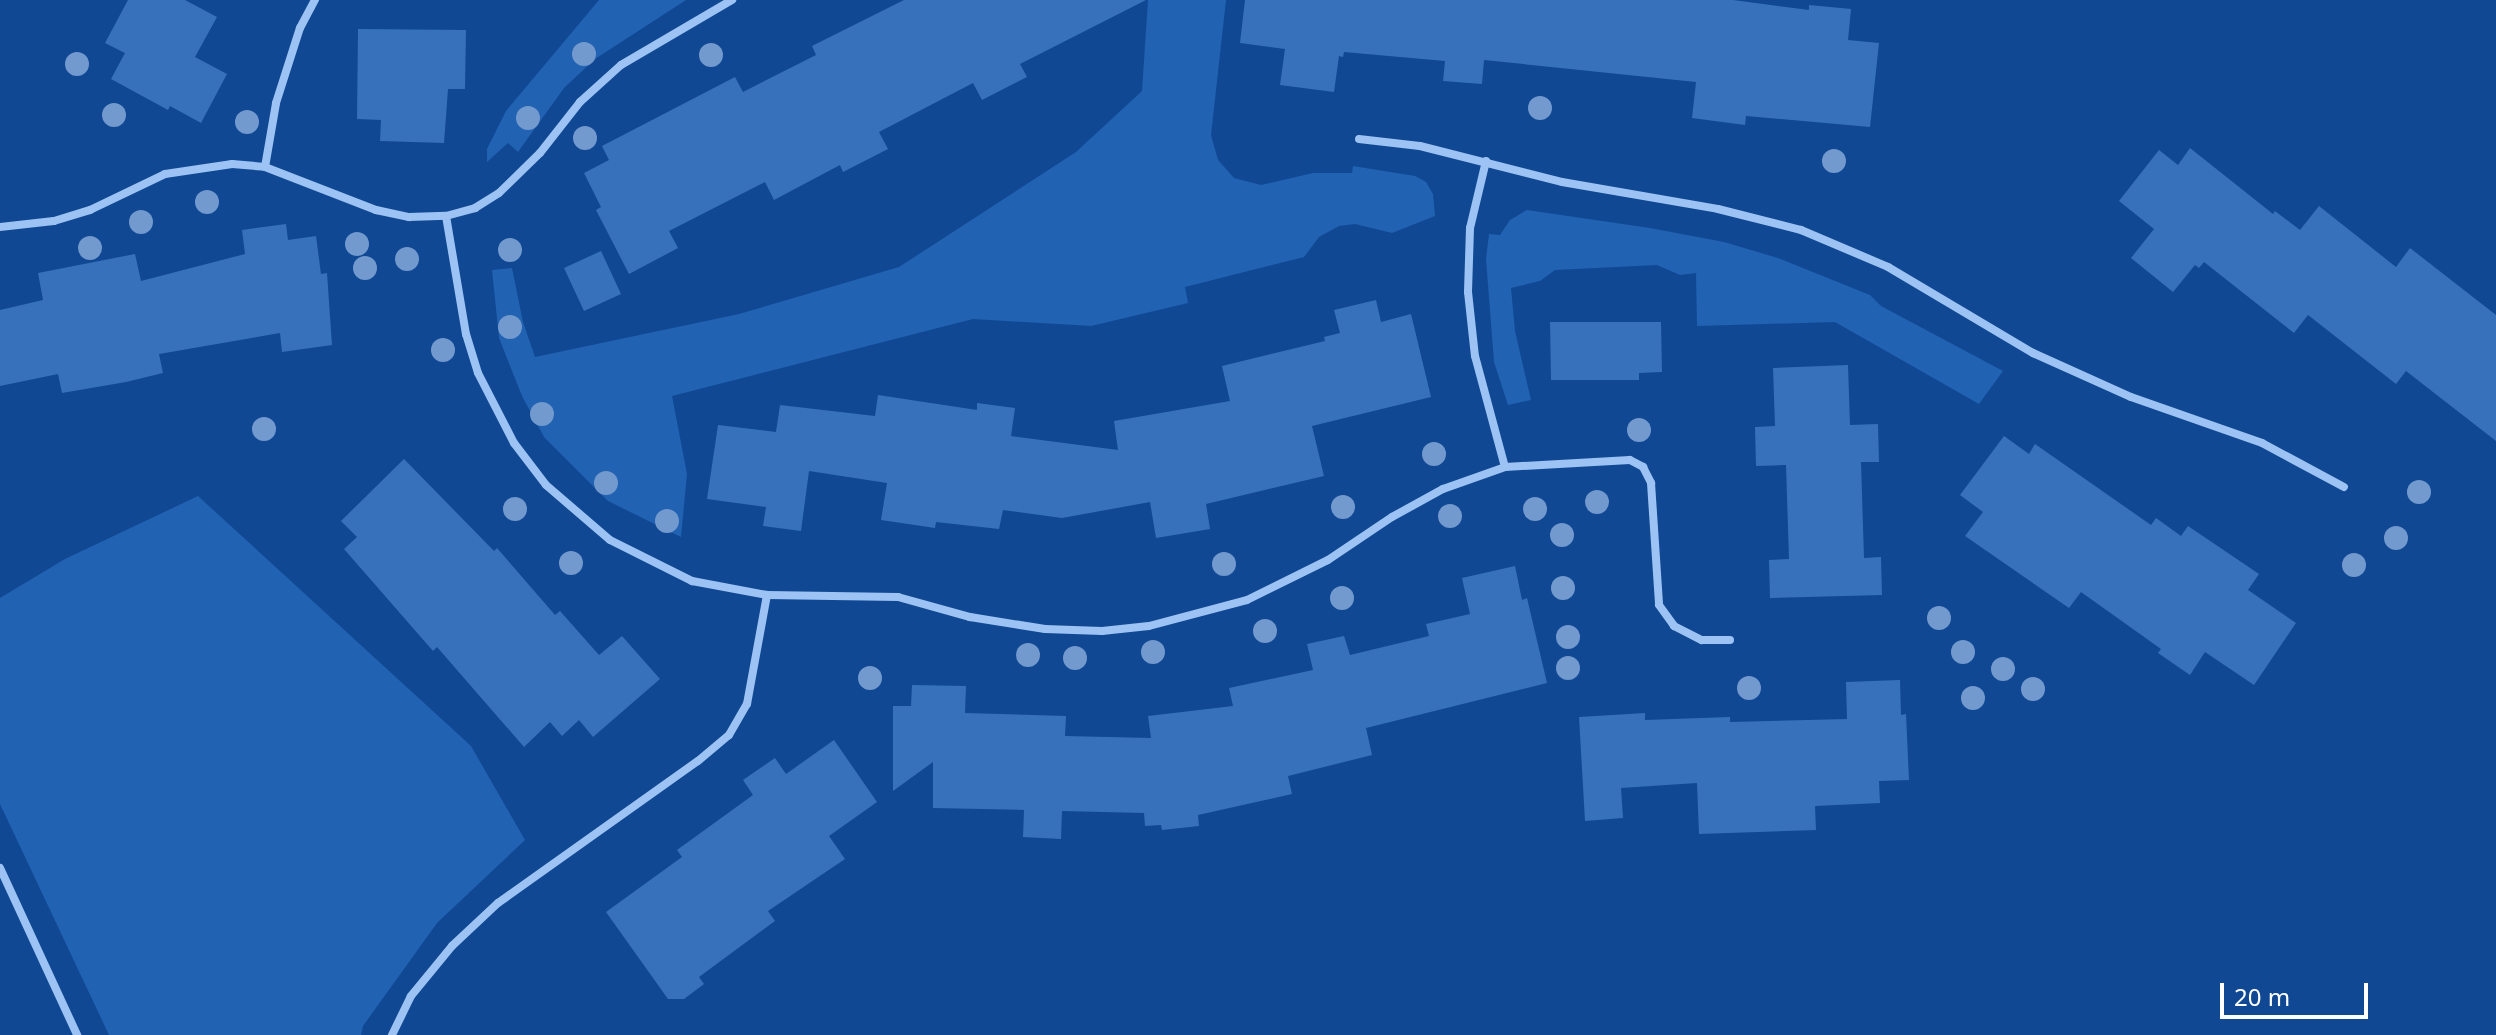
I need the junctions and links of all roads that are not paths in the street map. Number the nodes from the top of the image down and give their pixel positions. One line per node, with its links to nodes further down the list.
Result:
1 (315, 0): 5 (street)
2 (732, 0): 6 (street)
3 (1359, 139): 4 (street)
4 (1486, 161): 8 (street); 9 (street)
5 (265, 167): 6 (street); 7 (street)
6 (446, 216): 10 (street)
7 (0, 227)
8 (1505, 467): 10 (street); 11 (street)
9 (2344, 487)
10 (767, 595): 14 (street)
11 (1730, 640)
12 (0, 868): 13 (street)
13 (77, 1035)
14 (392, 1035)

